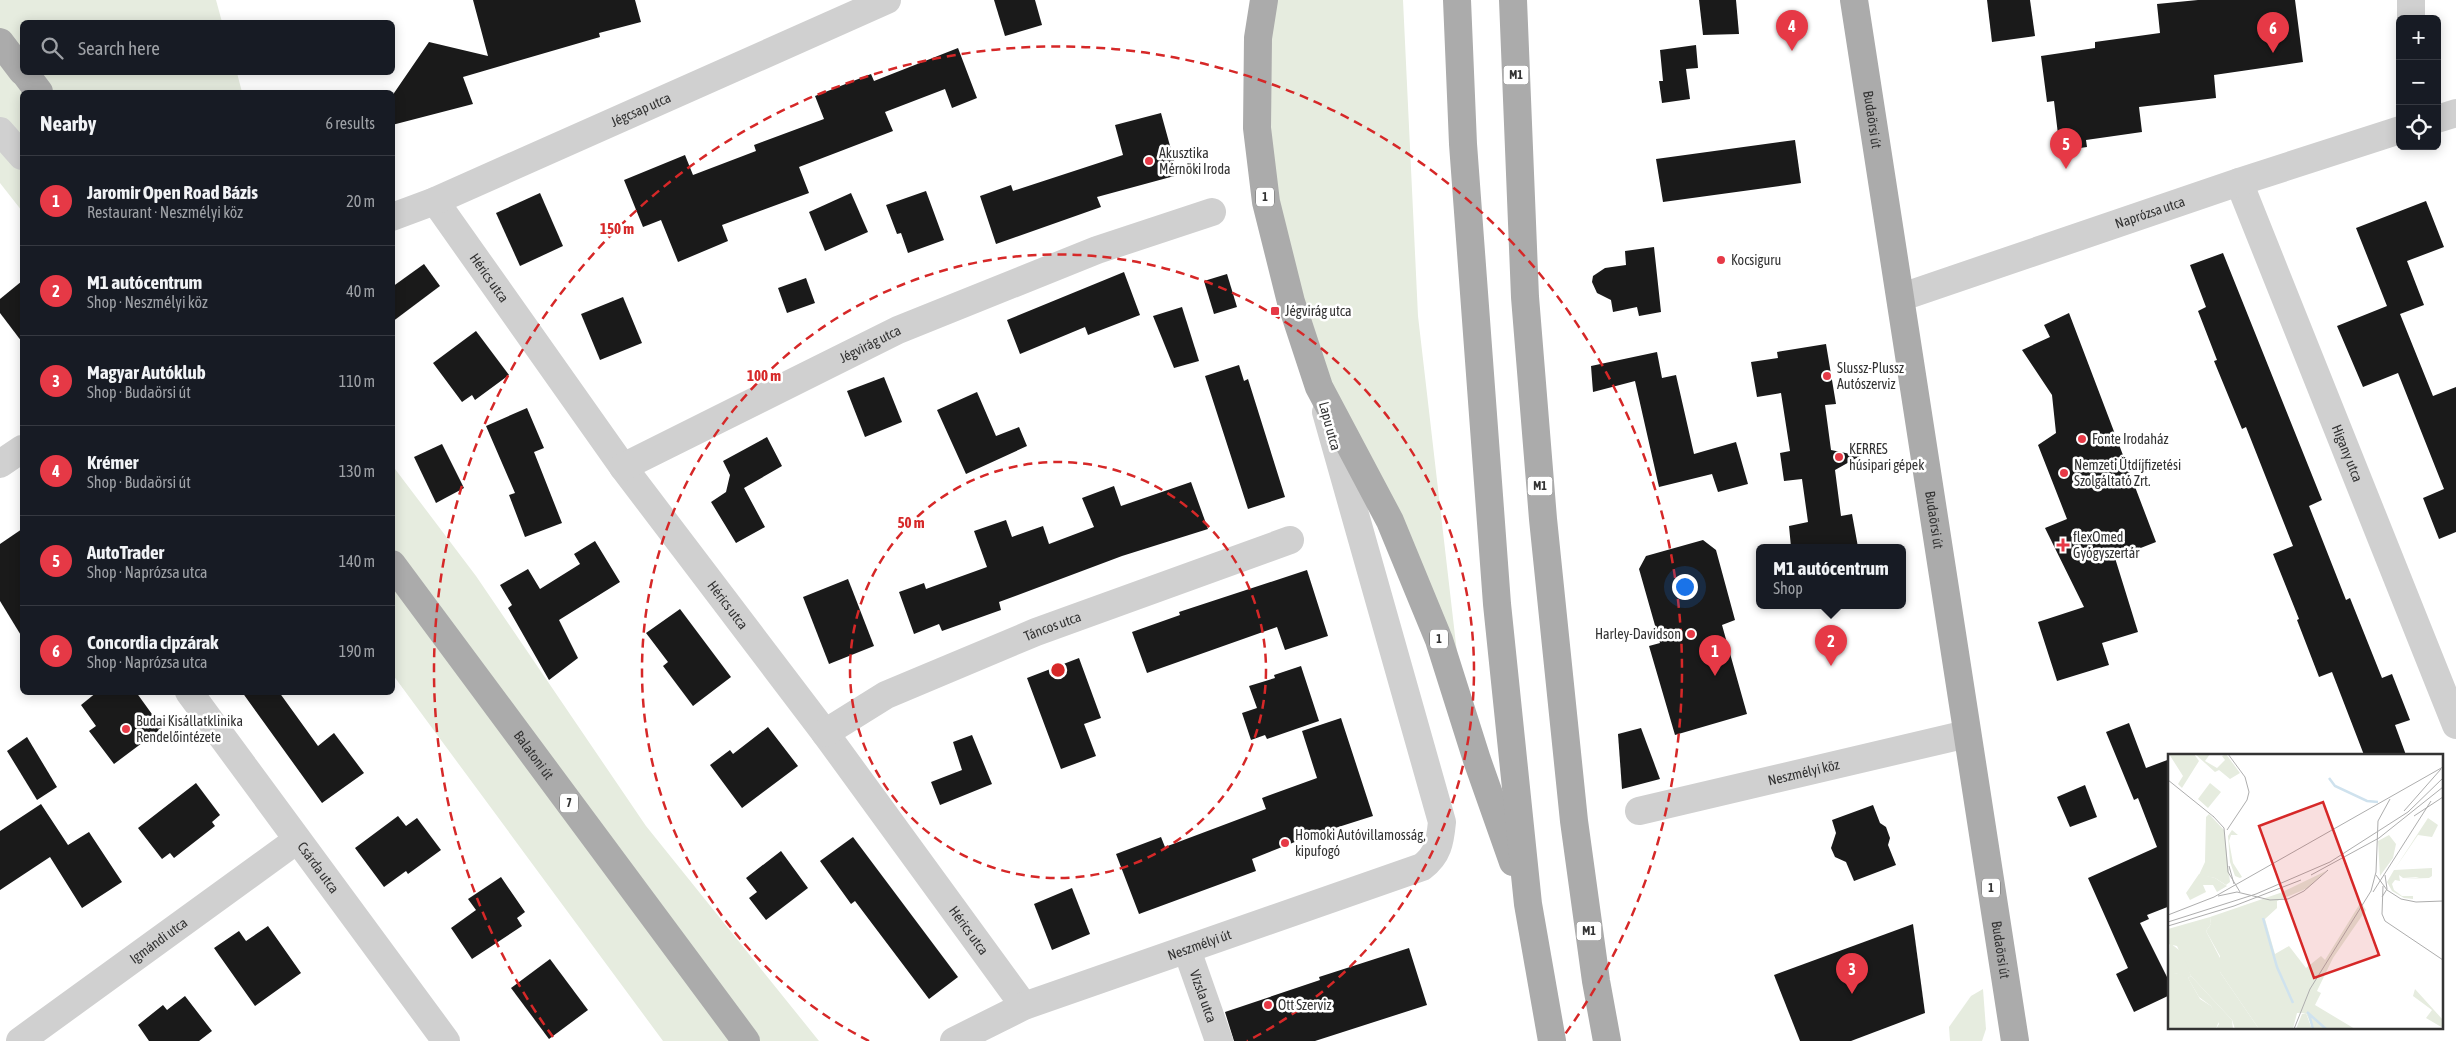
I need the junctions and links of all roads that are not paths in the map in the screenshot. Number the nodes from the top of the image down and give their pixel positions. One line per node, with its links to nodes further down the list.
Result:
1 (888, 0): 18 (street, Jégcsap utca)
2 (1264, 0): 22 (main road, Lapu utca / 1)
3 (1457, 0): 33 (main road)
4 (1512, 0): 42 (main road, M1)
5 (1854, 0): 21 (main road, Budaörsi út / 1)
6 (2410, 0): 7 (street)
7 (2411, 15)
8 (0, 42): 9 (main road)
9 (20, 68)
10 (25, 75): 11 (main road)
11 (37, 90)
12 (2456, 113): 13 (street)
13 (2441, 118)
14 (0, 130): 16 (street)
15 (2396, 131): 17 (street, Naprózsa utca)
16 (20, 154)
17 (2239, 182): 21 (street, Naprózsa utca); 27 (street, Higany utca)
18 (435, 201): 20 (street, Jégcsap utca); 23 (street, Hérics utca)
19 (1212, 212): 23 (street, Jégvirág utca)
20 (395, 216)
21 (1902, 297): 29 (main road, Budaörsi út / 1)
22 (1319, 387): 32 (street, Lapu utca); 33 (main road, 1)
23 (623, 467): 28 (street, Hérics utca)
24 (1290, 540): 28 (street, Táncos utca)
25 (395, 568): 38 (main road, Balatoni út / 7)
26 (191, 695): 31 (street, Csárda utca)
27 (2456, 725)
28 (825, 733): 35 (street, Hérics utca)
29 (1967, 734): 30 (street, Neszmélyi köz); 43 (main road, Budaörsi út / 1)
30 (1639, 811)
31 (297, 840): 36 (street, Igmándi utca); 37 (street, Csárda utca)
32 (1440, 846): 34 (street, Neszmélyi út)
33 (1528, 904): 41 (main road)
34 (1187, 950): 35 (street, Neszmélyi út); 40 (street, Vizsla utca)
35 (1024, 1006): 39 (street, Neszmélyi út)
36 (20, 1041)
37 (446, 1041)
38 (746, 1041)
39 (954, 1041)
40 (1219, 1041)
41 (1552, 1041)
42 (1607, 1041)
43 (2015, 1041)

